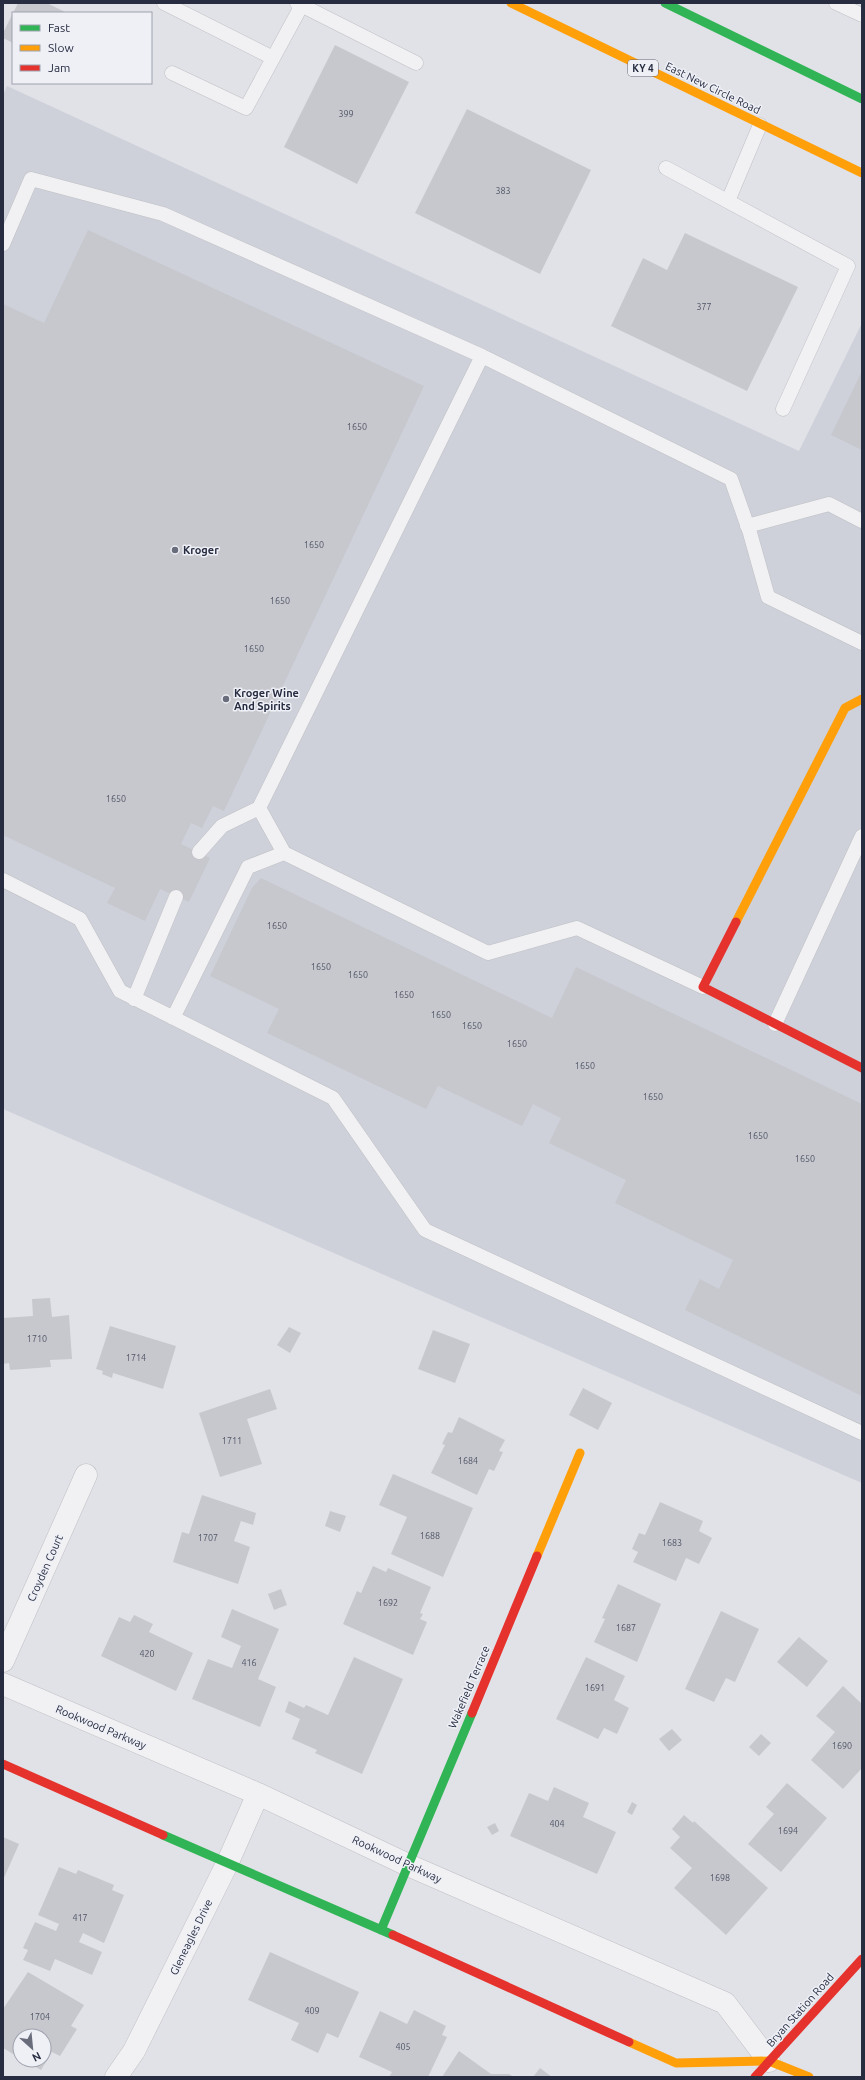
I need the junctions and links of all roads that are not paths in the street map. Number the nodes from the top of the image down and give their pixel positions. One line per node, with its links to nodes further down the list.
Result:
1 (164, 3): 7 (lane)
2 (511, 3): 11 (main road, East New Circle Road / KY 4)
3 (665, 3): 10 (main road)
4 (836, 3): 6 (lane)
5 (301, 4): 7 (lane); 8 (lane)
6 (862, 15)
7 (273, 58): 9 (lane)
8 (416, 62)
9 (172, 73)
10 (862, 99)
11 (760, 124): 13 (main road, East New Circle Road / KY 4); 14 (lane)
12 (666, 168): 14 (lane)
13 (862, 173)
14 (728, 201): 17 (lane)
15 (3, 244): 16 (lane)
16 (482, 356): 19 (lane); 22 (lane)
17 (783, 409)
18 (862, 521): 19 (lane)
19 (747, 526): 20 (lane)
20 (862, 643)
21 (862, 699): 28 (main road)
22 (259, 808): 24 (lane); 25 (lane)
23 (862, 836): 31 (lane)
24 (199, 852)
25 (284, 854): 28 (lane); 30 (lane)
26 (3, 880): 29 (lane)
27 (176, 897): 29 (lane)
28 (703, 987): 31 (main road)
29 (134, 999): 30 (lane)
30 (173, 1018): 33 (lane)
31 (774, 1024): 32 (main road)
32 (862, 1068)
33 (862, 1433)
34 (580, 1453): 41 (main road, Wakefield Terrace)
35 (86, 1475): 36 (street, Croyden Court)
36 (3, 1661)
37 (3, 1684): 39 (street, Rookwood Parkway)
38 (3, 1764): 40 (main road)
39 (258, 1794): 40 (street, Gleneagles Drive); 41 (street, Rookwood Parkway)
40 (227, 1864): 42 (main road); 45 (street, Gleneagles Drive)
41 (408, 1865): 42 (main road, Wakefield Terrace); 44 (street, Rookwood Parkway)
42 (381, 1930): 44 (main road)
43 (862, 1959): 44 (main road, Bryan Station Road)
44 (762, 2069): 46 (main road)
45 (116, 2077)
46 (809, 2077)

